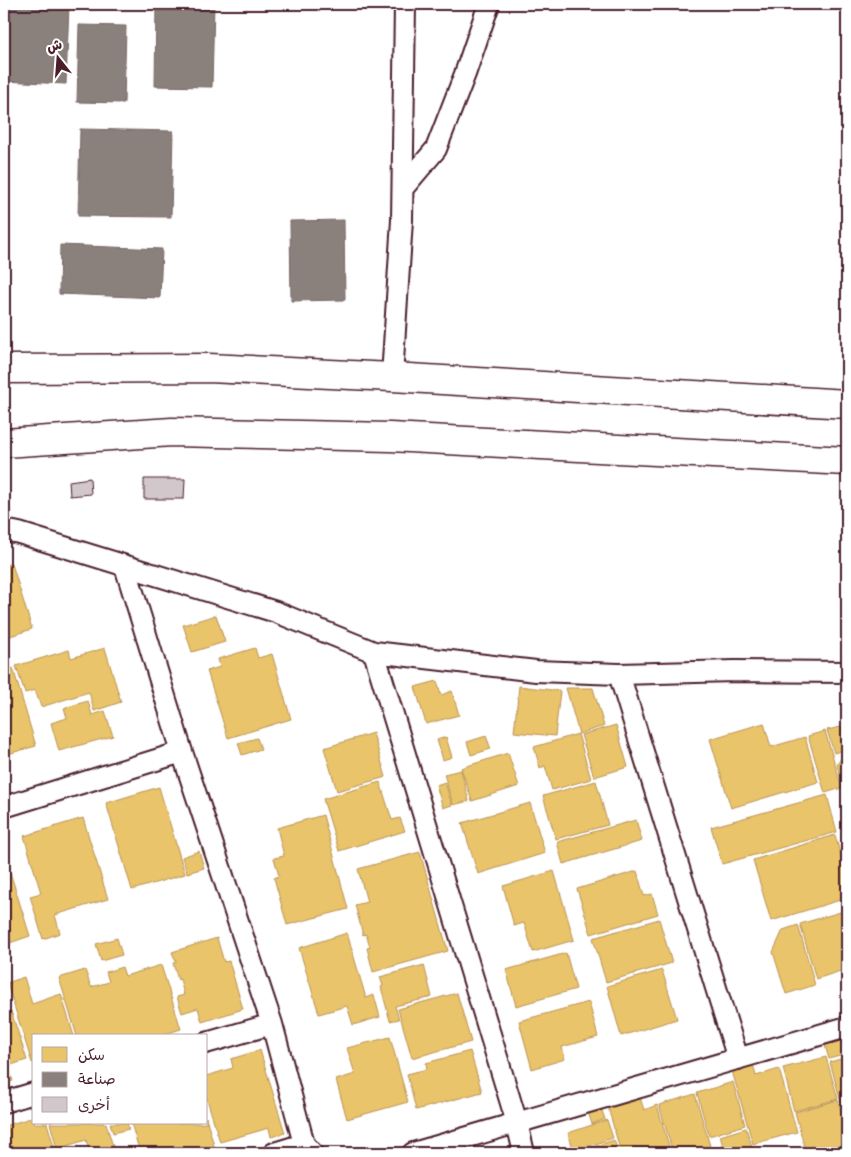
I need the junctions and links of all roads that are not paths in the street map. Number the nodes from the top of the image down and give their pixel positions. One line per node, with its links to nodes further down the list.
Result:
1 (405, 4): 3 (street)
2 (489, 4): 3 (street)
3 (403, 188): 5 (street)
4 (4, 369): 5 (highway)
5 (392, 377): 6 (highway)
6 (847, 404)
7 (4, 443): 8 (highway)
8 (847, 461)
9 (4, 530): 10 (street)
10 (125, 566): 11 (street); 14 (street)
11 (374, 652): 13 (street); 22 (street)
12 (847, 672): 13 (street)
13 (619, 674): 19 (street)
14 (182, 752): 15 (street); 16 (street)
15 (4, 807)
16 (272, 1024): 18 (street); 23 (street)
17 (847, 1027): 19 (street)
18 (208, 1042)
19 (738, 1059): 22 (street)
20 (32, 1094): 21 (street)
21 (4, 1102)
22 (518, 1123): 25 (street); 26 (street)
23 (308, 1149): 24 (street)
24 (274, 1153)
25 (413, 1153)
26 (524, 1153)

